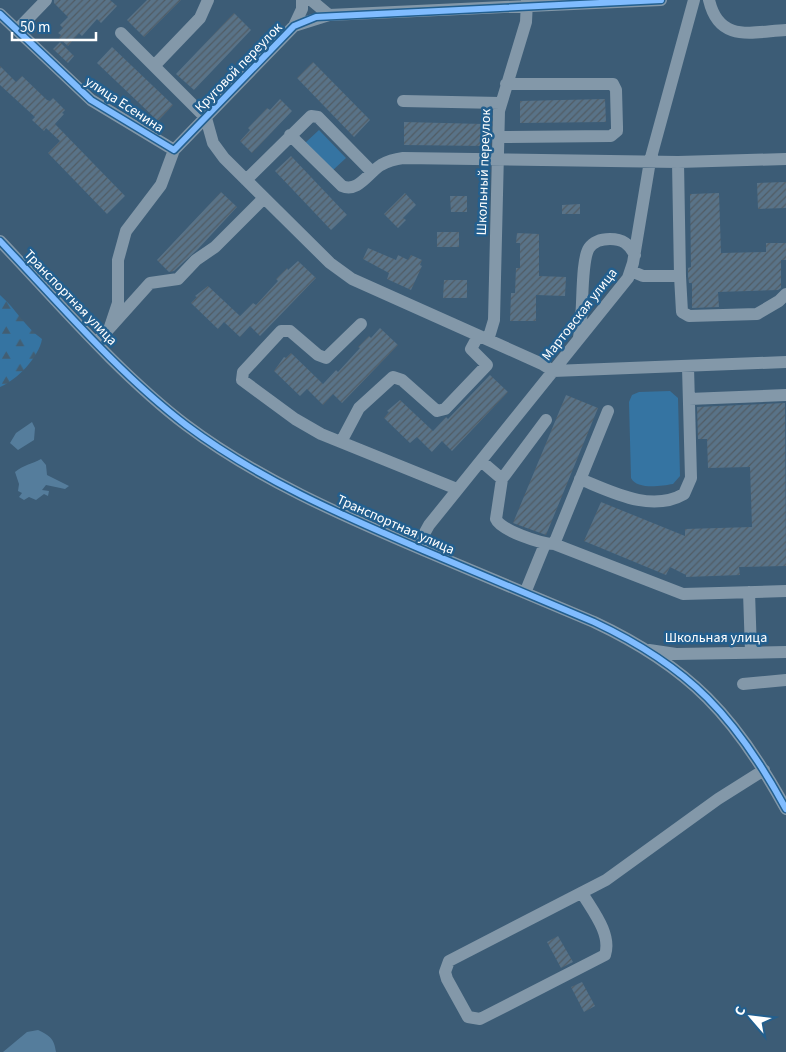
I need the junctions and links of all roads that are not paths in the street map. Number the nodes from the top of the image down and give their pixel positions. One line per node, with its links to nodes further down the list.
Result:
1 (46, 0): 13 (street)
2 (208, 0): 16 (street)
3 (302, 0): 12 (street)
4 (311, 0): 11 (street)
5 (649, 0): 6 (street, Круговой переулок); 9 (street, Круговой переулок)
6 (661, 0)
7 (694, 0): 26 (street, Мартовская улица)
8 (709, 0): 14 (street)
9 (527, 3): 11 (street, Круговой переулок); 17 (street, Школьный переулок)
10 (0, 14): 13 (street, улица Есенина)
11 (329, 15): 12 (street, Круговой переулок)
12 (294, 26): 20 (street, Круговой переулок)
13 (17, 30): 23 (street, улица Есенина)
14 (786, 30)
15 (121, 33): 16 (street)
16 (154, 66): 20 (street)
17 (506, 84): 19 (street, Школьный переулок); 22 (street)
18 (403, 101): 19 (street)
19 (500, 103): 22 (street, Школьный переулок)
20 (206, 118): 23 (street, Круговой переулок); 29 (street)
21 (290, 135): 28 (street); 28 (street); 29 (street)
22 (498, 137): 25 (street, Школьный переулок)
23 (174, 150): 37 (street)
24 (786, 159): 27 (street)
25 (497, 160): 26 (street); 28 (street); 38 (street, Школьный переулок)
26 (650, 161): 27 (street); 32 (street, Мартовская улица)
27 (678, 162): 34 (street)
28 (372, 172)
29 (246, 180): 30 (street)
30 (264, 198): 37 (street); 38 (street)
31 (0, 241): 40 (street, Транспортная улица)
32 (635, 255): 33 (street, Мартовская улица); 39 (street)
33 (631, 272): 34 (street); 39 (street, Мартовская улица)
34 (680, 276): 35 (street)
35 (786, 294)
36 (361, 324): 48 (street)
37 (110, 327): 40 (street)
38 (483, 338): 43 (street); 48 (street, Школьный переулок)
39 (579, 340): 43 (street, Мартовская улица)
40 (97, 342): 54 (street, Транспортная улица)
41 (786, 362): 42 (street)
42 (688, 367): 43 (street); 45 (street)
43 (553, 371): 49 (street, Мартовская улица)
44 (786, 395): 45 (street)
45 (689, 399): 51 (street)
46 (608, 412): 51 (street)
47 (546, 420): 50 (street)
48 (341, 442): 52 (street)
49 (481, 460): 50 (street); 52 (street, Мартовская улица)
50 (502, 479): 53 (street)
51 (580, 479): 53 (street)
52 (457, 489): 54 (street, Мартовская улица)
53 (549, 544): 56 (street); 57 (street)
54 (417, 547): 57 (street, Транспортная улица)
55 (786, 591): 56 (street)
56 (748, 592): 59 (street)
57 (524, 593): 58 (street, Транспортная улица)
58 (646, 650): 61 (street, Школьная улица); 63 (street, Транспортная улица)
59 (751, 652): 60 (street, Школьная улица); 61 (street, Школьная улица)
60 (786, 652)
61 (697, 654): 63 (street)
62 (786, 680): 64 (street)
63 (692, 683): 65 (street, Транспортная улица)
64 (744, 684)
65 (764, 770): 66 (street, Транспортная улица); 67 (street)
66 (786, 807)
67 (582, 893): 67 (street)

